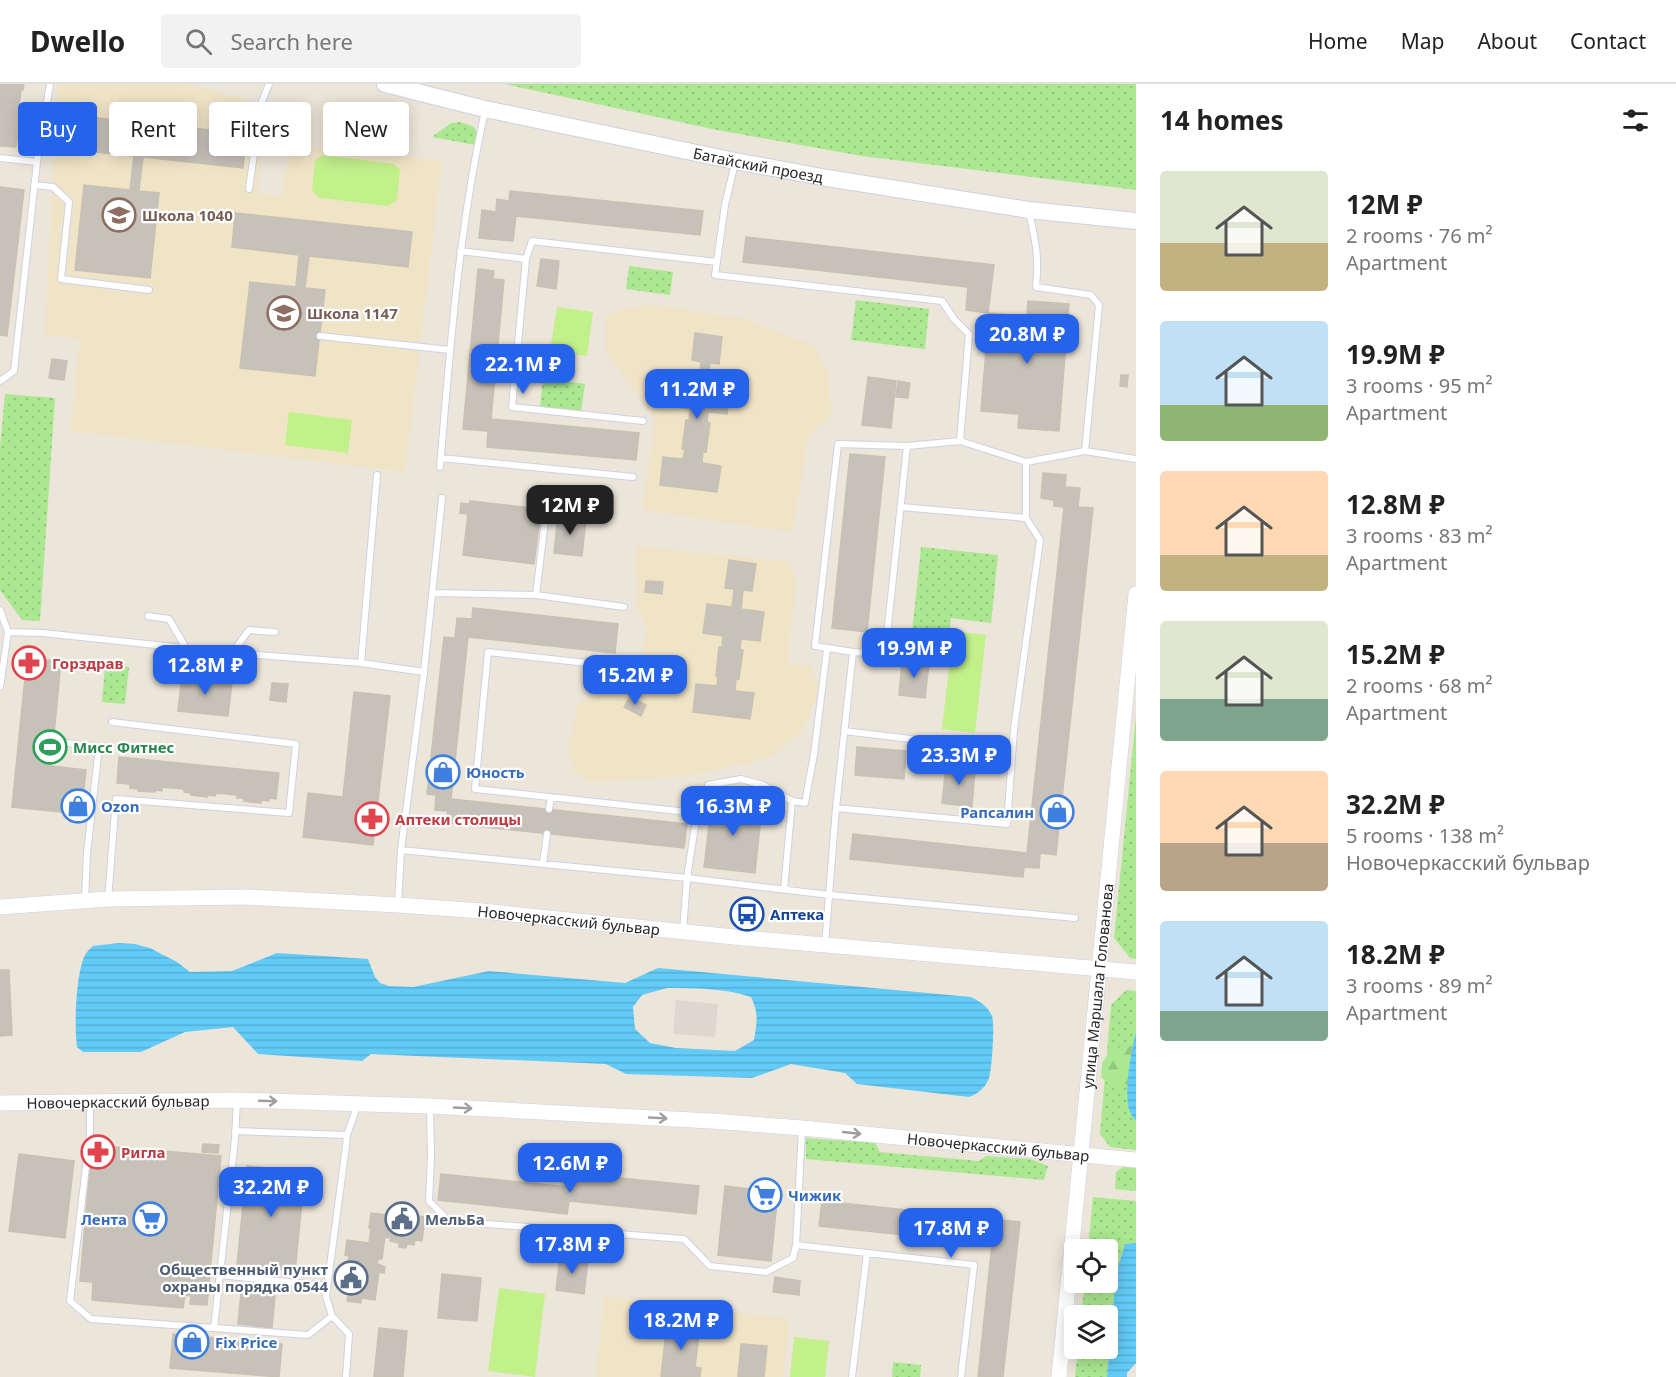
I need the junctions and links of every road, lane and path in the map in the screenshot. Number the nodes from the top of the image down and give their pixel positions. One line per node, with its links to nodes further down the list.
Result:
1 (50, 84): 6 (lane)
2 (269, 84): 9 (lane)
3 (385, 84): 4 (main road, Батайский проезд)
4 (485, 109): 7 (main road, Батайский проезд); 12 (lane)
5 (0, 158): 6 (lane)
6 (37, 162): 8 (lane)
7 (735, 162): 10 (main road, Батайский проезд); 14 (lane)
8 (34, 185): 15 (lane); 18 (lane)
9 (249, 189)
10 (1029, 210): 11 (main road, Батайский проезд); 22 (lane)
11 (1136, 221)
12 (460, 251): 13 (lane); 17 (lane)
13 (526, 259): 14 (lane); 19 (lane)
14 (717, 261): 20 (lane)
15 (149, 290)
16 (320, 336): 17 (lane)
17 (450, 350): 23 (lane)
18 (0, 381)
19 (643, 421)
20 (960, 441): 21 (lane); 25 (lane)
21 (907, 446): 30 (lane); 42 (lane)
22 (1085, 451): 24 (lane); 25 (lane)
23 (441, 458): 26 (lane); 28 (lane)
24 (1136, 459)
25 (1026, 462): 31 (lane)
26 (440, 467)
27 (377, 475): 45 (lane)
28 (633, 477)
29 (442, 498): 33 (lane)
30 (901, 507): 31 (lane); 43 (lane)
31 (1026, 518): 56 (lane)
32 (545, 521): 35 (lane)
33 (432, 593): 35 (lane); 47 (lane)
34 (1136, 594): 71 (street, улица Маршала Голованова)
35 (536, 595): 36 (lane)
36 (624, 607)
37 (0, 610): 39 (lane)
38 (148, 616): 41 (lane)
39 (8, 632): 41 (lane); 48 (lane)
40 (275, 632): 44 (lane)
41 (186, 648): 44 (lane)
42 (827, 649): 43 (lane); 55 (lane)
43 (853, 652): 50 (lane)
44 (232, 653): 45 (lane)
45 (361, 663): 47 (lane)
46 (614, 666): 54 (lane)
47 (423, 672): 59 (lane)
48 (0, 687)
49 (112, 722): 64 (lane)
50 (844, 731): 51 (lane); 56 (lane)
51 (927, 741)
52 (67, 743): 65 (lane)
53 (708, 785): 55 (lane)
54 (550, 797): 57 (lane); 61 (lane)
55 (792, 801): 62 (lane)
56 (836, 808): 63 (lane)
57 (549, 810)
58 (547, 834): 60 (lane)
59 (401, 850): 60 (lane); 66 (lane)
60 (543, 864): 61 (lane)
61 (687, 878): 62 (lane); 69 (lane)
62 (784, 890): 63 (lane)
63 (830, 895): 68 (lane); 70 (lane)
64 (108, 899): 65 (street, Новочеркасский бульвар); 66 (street, Новочеркасский бульвар)
65 (85, 900): 67 (street, Новочеркасский бульвар)
66 (398, 905): 69 (street, Новочеркасский бульвар)
67 (0, 907)
68 (1075, 918)
69 (682, 932): 70 (street, Новочеркасский бульвар)
70 (825, 945): 71 (street, Новочеркасский бульвар)
71 (1100, 968): 72 (street, Новочеркасский бульвар); 81 (street, улица Маршала Голованова)
72 (1136, 972)
73 (237, 1100): 74 (street, Новочеркасский бульвар); 76 (street, Новочеркасский бульвар, one-way to 76); 79 (lane)
74 (90, 1101): 75 (street, Новочеркасский бульвар); 88 (lane)
75 (0, 1103)
76 (358, 1104): 77 (street, Новочеркасский бульвар); 80 (lane)
77 (430, 1106): 78 (street, Новочеркасский бульвар, one-way to 78); 83 (lane)
78 (802, 1128): 81 (street, Новочеркасский бульвар, one-way to 81); 83 (lane)
79 (235, 1131): 80 (lane); 85 (lane)
80 (347, 1135): 86 (lane)
81 (1081, 1155): 82 (street, Новочеркасский бульвар); 92 (street, улица Маршала Голованова)
82 (1136, 1160)
83 (796, 1245): 84 (lane)
84 (867, 1253): 90 (lane); 91 (lane)
85 (220, 1275): 86 (lane); 88 (lane)
86 (327, 1286): 87 (lane)
87 (332, 1316): 88 (lane); 89 (lane)
88 (214, 1328)
89 (346, 1377)
90 (852, 1377)
91 (961, 1377)
92 (1059, 1377)

